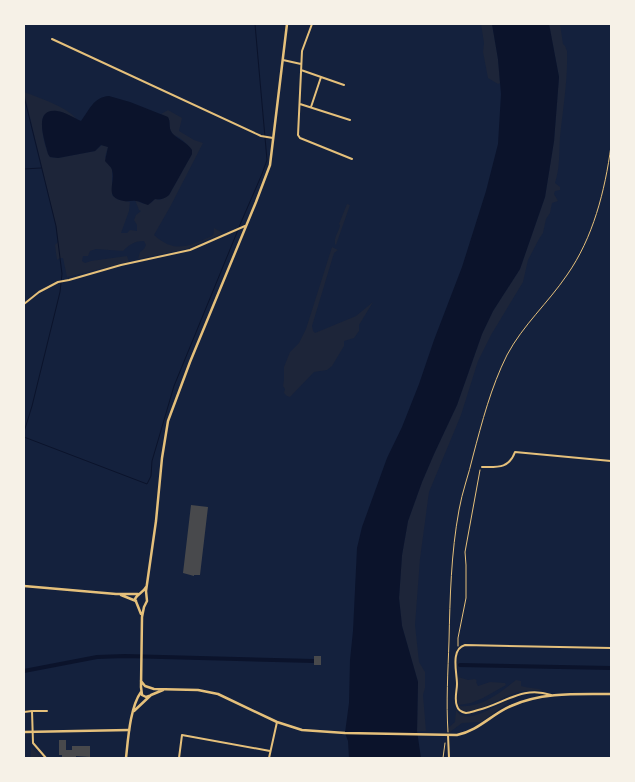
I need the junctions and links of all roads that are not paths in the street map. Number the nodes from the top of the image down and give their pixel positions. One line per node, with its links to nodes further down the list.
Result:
1 (287, 24): 4 (main road)
2 (312, 24): 5 (street)
3 (52, 39): 12 (street)
4 (282, 60): 5 (street); 12 (main road)
5 (301, 64): 6 (street)
6 (301, 70): 7 (street); 9 (street)
7 (321, 77): 8 (street); 10 (street)
8 (344, 85)
9 (299, 104): 10 (street); 13 (street)
10 (311, 107): 11 (street)
11 (350, 120)
12 (274, 138): 14 (main road)
13 (352, 159)
14 (246, 226): 15 (street); 18 (main road)
15 (24, 304)
16 (611, 461): 17 (street)
17 (482, 467)
18 (148, 583): 21 (main road); 22 (main road)
19 (24, 586): 20 (main road)
20 (116, 594): 21 (main road); 23 (main road)
21 (140, 594): 22 (main road); 23 (main road)
22 (147, 597): 25 (main road)
23 (136, 601): 24 (main road)
24 (138, 604): 25 (main road); 26 (main road)
25 (145, 605): 26 (main road)
26 (142, 617): 28 (main road)
27 (611, 648): 33 (street)
28 (140, 678): 29 (main road); 31 (main road)
29 (147, 687): 30 (main road); 31 (main road); 34 (main road)
30 (165, 690): 34 (main road); 39 (main road)
31 (141, 691): 34 (main road); 36 (main road)
32 (611, 694): 33 (main road)
33 (552, 695): 43 (main road)
34 (150, 696): 36 (main road)
35 (47, 711): 38 (street)
36 (134, 711): 40 (main road)
37 (24, 712): 38 (street)
38 (32, 712): 42 (street)
39 (278, 722): 43 (main road); 44 (street)
40 (129, 730): 42 (main road); 46 (main road)
41 (24, 732): 42 (main road)
42 (32, 732): 45 (street)
43 (448, 735): 49 (street)
44 (270, 751): 47 (street); 48 (street)
45 (46, 758)
46 (126, 758)
47 (179, 758)
48 (269, 758)
49 (449, 758)

